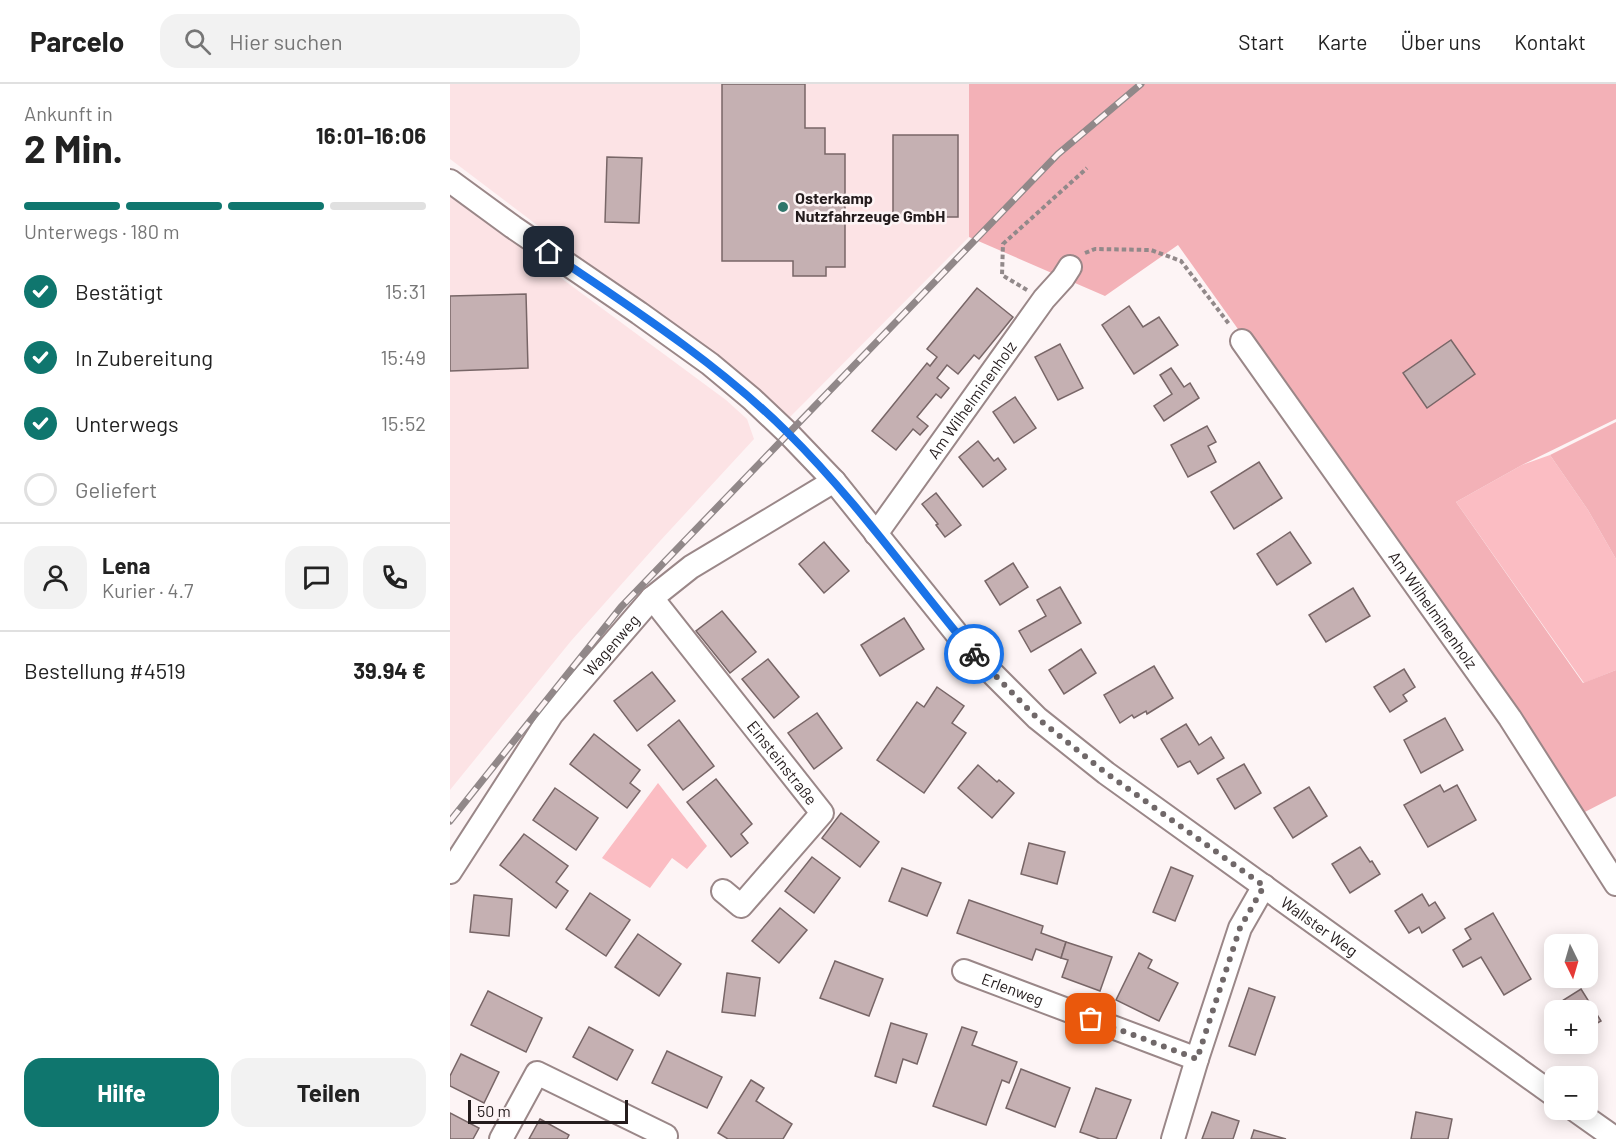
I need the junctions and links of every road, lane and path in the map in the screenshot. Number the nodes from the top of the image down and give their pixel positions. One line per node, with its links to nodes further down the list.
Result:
1 (1087, 168): 4 (path)
2 (450, 181): 6 (street, Wallster Weg)
3 (1070, 267): 4 (street, Am Wilhelminenholz); 5 (path)
4 (1044, 299): 7 (street, Am Wilhelminenholz)
5 (1242, 341): 10 (street, Am Wilhelminenholz)
6 (834, 482): 7 (street, Wallster Weg); 8 (street, Wagenweg)
7 (876, 534): 11 (street, Wallster Weg)
8 (651, 598): 9 (street, Wagenweg); 12 (street, Einsteinstraße)
9 (450, 872)
10 (1616, 884)
11 (1264, 886): 14 (street); 15 (street, Wallster Weg)
12 (723, 891)
13 (964, 971): 14 (street, Erlenweg)
14 (1197, 1059): 19 (street)
15 (1544, 1088)
16 (1589, 1120): 20 (street)
17 (501, 1139): 18 (street)
18 (665, 1139)
19 (1173, 1139)
20 (1616, 1139)

